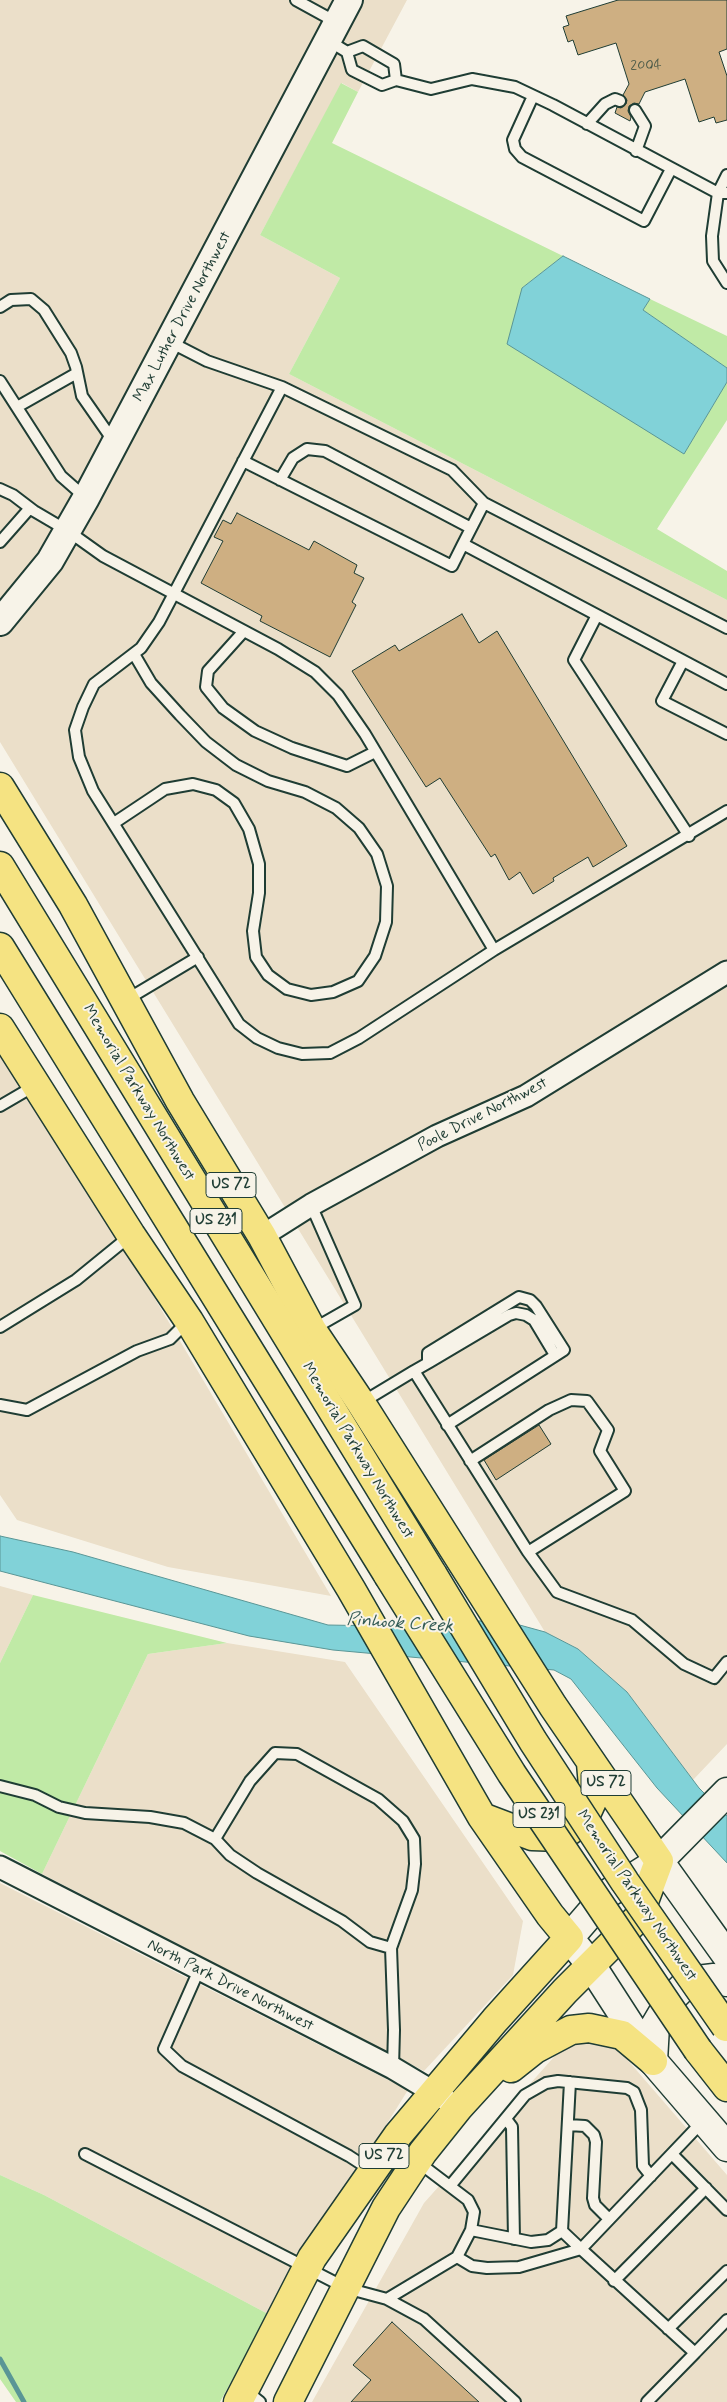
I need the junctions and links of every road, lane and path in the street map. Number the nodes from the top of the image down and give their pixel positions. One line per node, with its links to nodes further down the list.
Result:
1 (296, 0): 3 (lane)
2 (349, 0): 3 (street, Max Luther Drive Northwest)
3 (337, 38): 4 (lane); 4 (lane); 15 (street, Max Luther Drive Northwest)
4 (396, 80): 5 (lane)
5 (533, 96): 8 (lane); 10 (lane)
6 (620, 102): 8 (lane)
7 (636, 110): 9 (lane)
8 (588, 124): 9 (lane)
9 (636, 150): 10 (lane)
10 (671, 169): 12 (lane)
11 (727, 175): 12 (lane)
12 (722, 193): 13 (lane)
13 (727, 283)
14 (0, 307): 16 (lane)
15 (170, 342): 18 (lane); 20 (street, Max Luther Drive Northwest)
16 (78, 373): 19 (lane); 20 (lane)
17 (0, 381): 19 (lane)
18 (282, 387): 21 (lane); 25 (lane)
19 (17, 407): 24 (lane)
20 (115, 444): 24 (street, Max Luther Drive Northwest)
21 (243, 461): 22 (lane); 31 (lane)
22 (280, 480): 27 (lane); 30 (lane)
23 (0, 489): 26 (lane)
24 (86, 498): 28 (street, Max Luther Drive Northwest)
25 (484, 503): 27 (lane); 34 (lane)
26 (30, 508): 28 (lane); 29 (lane)
27 (471, 528): 30 (lane)
28 (68, 531): 31 (lane); 33 (street, Max Luther Drive Northwest)
29 (0, 542)
30 (463, 544): 32 (lane)
31 (174, 594): 35 (lane); 36 (lane)
32 (596, 615): 37 (lane); 44 (lane)
33 (0, 622)
34 (727, 628)
35 (244, 631): 40 (lane); 40 (lane)
36 (134, 654): 43 (lane); 43 (lane)
37 (683, 661): 38 (lane); 39 (lane)
38 (727, 684)
39 (727, 734)
40 (375, 752): 47 (lane)
41 (1, 790): 50 (highway, US 72)
42 (727, 811): 44 (lane)
43 (114, 823): 48 (lane)
44 (688, 836): 47 (lane)
45 (0, 866): 82 (highway, Memorial Parkway Northwest / US 231, bridge)
46 (0, 947): 87 (highway, US 231, bridge)
47 (494, 950): 48 (lane)
48 (198, 957): 50 (lane)
49 (727, 972): 54 (street, Poole Drive Northwest)
50 (126, 1000): 56 (highway, US 72)
51 (0, 1028): 52 (highway)
52 (37, 1085): 53 (lane); 55 (highway)
53 (2, 1103)
54 (311, 1205): 56 (street, Poole Drive Northwest); 59 (lane)
55 (131, 1235): 57 (highway); 58 (lane)
56 (262, 1236): 59 (highway, US 72)
57 (189, 1321): 64 (lane); 72 (highway)
58 (0, 1327)
59 (312, 1330): 63 (highway, US 72)
60 (560, 1352): 61 (lane); 61 (lane); 65 (lane)
61 (428, 1363): 62 (lane)
62 (414, 1372): 63 (lane); 65 (lane)
63 (361, 1402): 69 (highway, US 72)
64 (0, 1405)
65 (447, 1425): 66 (lane)
66 (470, 1461): 67 (lane); 67 (lane)
67 (528, 1552): 68 (lane)
68 (727, 1662)
69 (590, 1760): 72 (highway); 74 (highway, US 72)
70 (0, 1786): 73 (lane)
71 (727, 1792): 74 (main road)
72 (482, 1817): 76 (highway)
73 (215, 1839): 77 (lane); 77 (lane)
74 (659, 1861): 76 (main road); 78 (main road); 79 (highway, US 72)
75 (0, 1867): 80 (street, North Park Drive Northwest)
76 (570, 1938): 79 (main road); 88 (highway, US 72)
77 (391, 1948): 84 (lane)
78 (727, 1956)
79 (591, 1965): 83 (main road); 86 (highway, US 72)
80 (200, 1970): 84 (street, North Park Drive Northwest); 97 (lane)
81 (727, 1982): 83 (main road)
82 (726, 2027)
83 (653, 2061): 86 (highway); 91 (main road)
84 (393, 2068): 88 (street, North Park Drive Northwest)
85 (570, 2082): 90 (lane); 92 (lane); 98 (lane)
86 (479, 2085): 89 (highway, US 72)
87 (727, 2087)
88 (432, 2092): 89 (street, North Park Drive Northwest); 97 (highway, US 72)
89 (459, 2107): 96 (highway, US 72)
90 (506, 2119): 99 (lane); 105 (lane)
91 (703, 2120): 93 (main road); 95 (lane)
92 (568, 2125): 102 (lane); 104 (lane)
93 (727, 2148)
94 (85, 2154): 108 (lane)
95 (672, 2154): 98 (lane); 100 (lane)
96 (418, 2161): 99 (lane); 111 (highway, US 72)
97 (373, 2172): 108 (highway, US 72)
98 (651, 2176): 102 (lane)
99 (450, 2186): 103 (lane)
100 (706, 2188): 101 (lane); 110 (lane)
101 (727, 2210)
102 (609, 2219): 106 (lane)
103 (471, 2230): 105 (lane); 107 (lane)
104 (562, 2231): 105 (lane); 106 (lane)
105 (514, 2240)
106 (580, 2249): 107 (lane); 110 (lane)
107 (457, 2257): 112 (lane)
108 (308, 2268): 111 (lane); 116 (highway, US 72)
109 (727, 2271): 114 (lane)
110 (614, 2281): 114 (lane)
111 (346, 2288): 112 (lane); 117 (highway, US 72)
112 (387, 2298): 118 (lane)
113 (727, 2320): 115 (lane)
114 (668, 2329): 115 (lane)
115 (695, 2353): 119 (lane)
116 (247, 2398)
117 (288, 2402)
118 (515, 2402)
119 (648, 2402)

